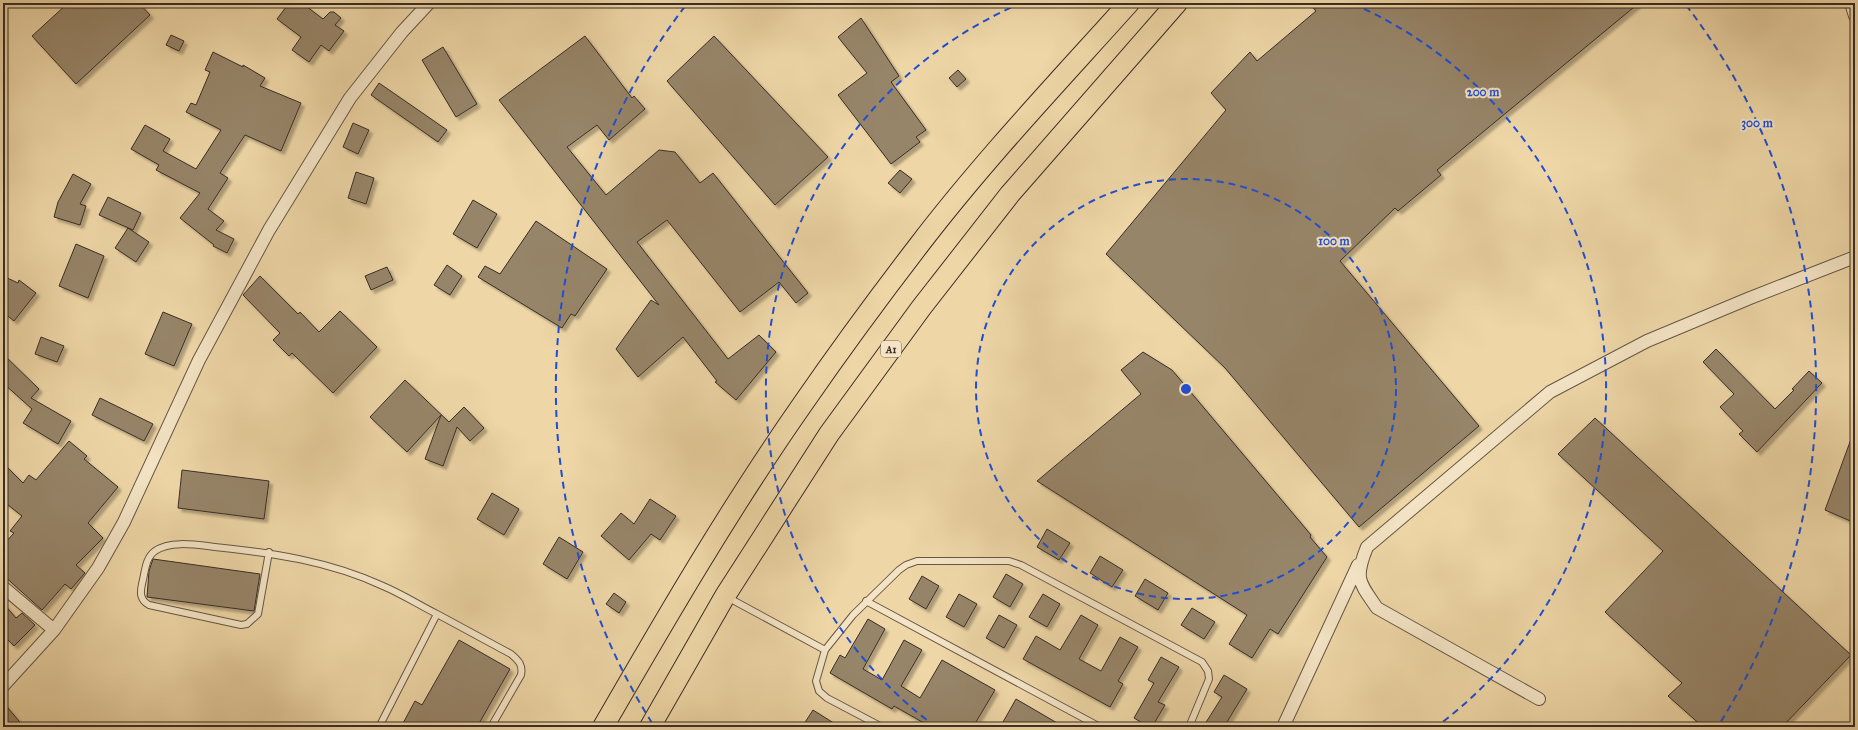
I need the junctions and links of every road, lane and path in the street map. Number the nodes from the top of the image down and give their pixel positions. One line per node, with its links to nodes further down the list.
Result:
1 (429, 3): 13 (street)
2 (1129, 3): 19 (highway)
3 (1177, 3): 10 (highway, A1)
4 (1851, 3): 5 (street)
5 (1855, 16)
6 (1855, 257): 7 (street)
7 (1367, 547): 16 (street); 24 (street)
8 (269, 552): 8 (lane); 12 (lane)
9 (3, 587): 13 (street)
10 (725, 596): 14 (lane); 20 (highway, A1)
11 (866, 601): 14 (lane); 22 (lane); 23 (lane)
12 (437, 614): 17 (lane); 18 (lane)
13 (54, 630): 15 (street)
14 (825, 650): 21 (lane)
15 (3, 686)
16 (1539, 699)
17 (379, 727)
18 (491, 727)
19 (603, 727)
20 (650, 727)
21 (882, 727)
22 (1100, 727)
23 (1189, 727)
24 (1284, 727)

